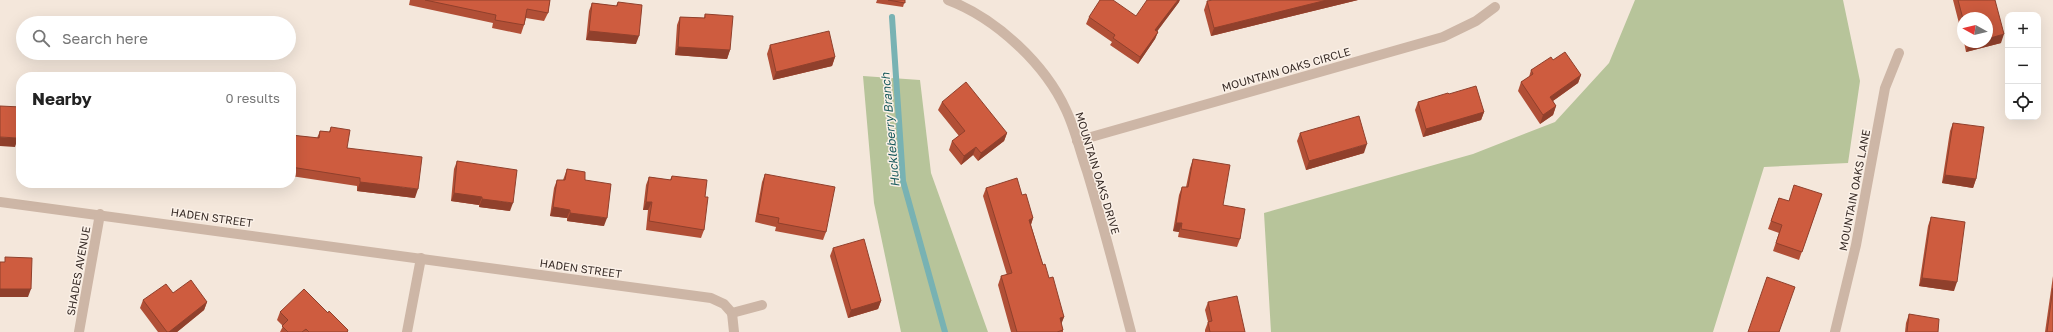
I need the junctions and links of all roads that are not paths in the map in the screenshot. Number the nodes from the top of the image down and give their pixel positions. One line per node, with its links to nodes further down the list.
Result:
1 (948, 0): 4 (street, MOUNTAIN OAKS DRIVE)
2 (1495, 7): 4 (street, MOUNTAIN OAKS CIRCLE)
3 (1899, 53): 14 (street, MOUNTAIN OAKS LANE)
4 (1077, 141): 13 (street, MOUNTAIN OAKS DRIVE)
5 (0, 202): 6 (street, HADEN STREET)
6 (100, 214): 7 (street, HADEN STREET); 10 (street, SHADES AVENUE)
7 (421, 258): 9 (street, HADEN STREET); 11 (street)
8 (762, 305): 9 (street)
9 (732, 313): 12 (street)
10 (79, 332)
11 (407, 332)
12 (734, 332)
13 (1131, 332)
14 (1836, 332)

